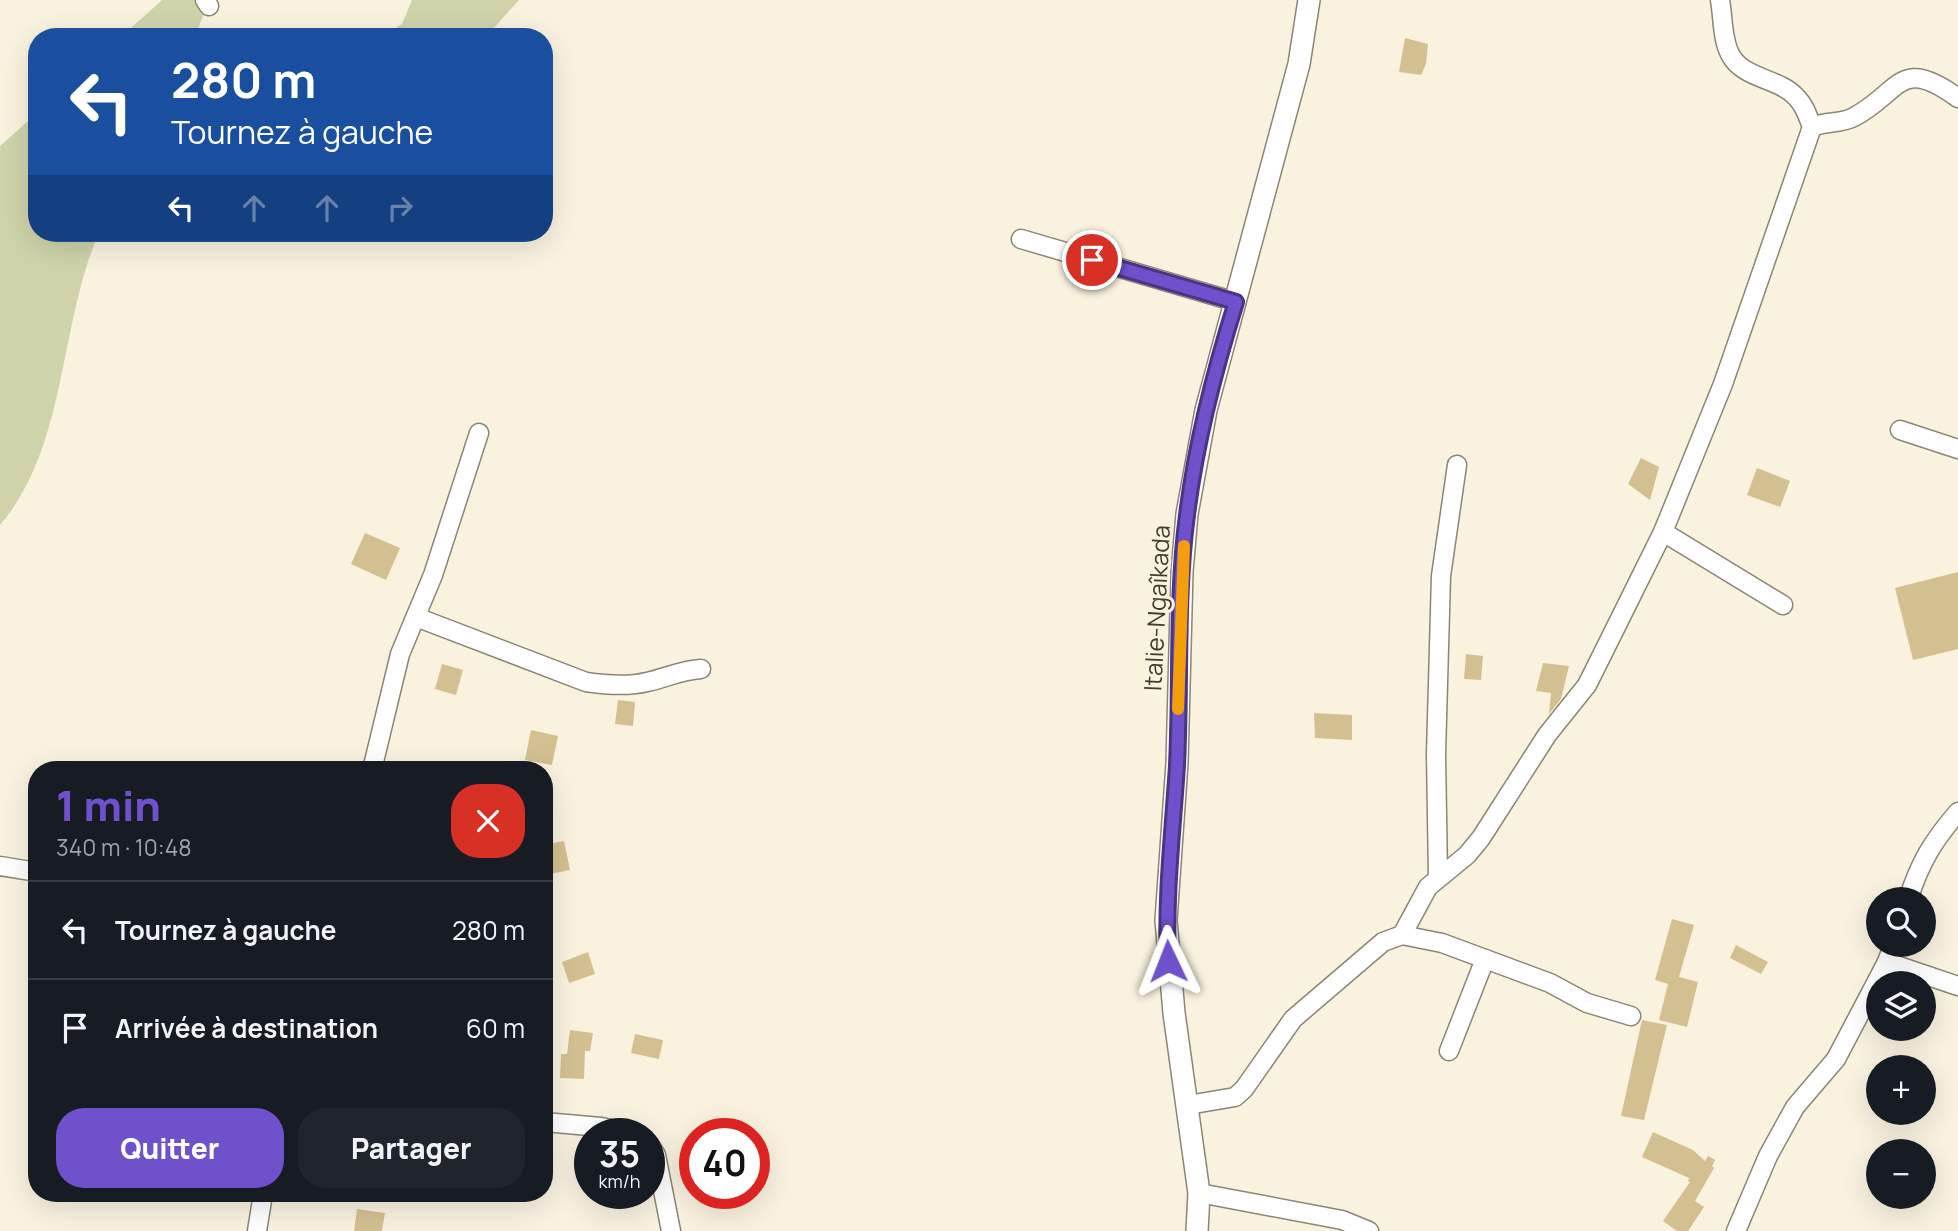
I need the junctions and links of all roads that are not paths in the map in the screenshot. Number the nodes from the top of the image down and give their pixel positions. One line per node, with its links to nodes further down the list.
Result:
1 (1309, 0): 6 (street, Italie-Ngaîkada)
2 (1720, 0): 4 (street)
3 (1958, 97): 4 (street)
4 (1812, 127): 11 (street)
5 (1021, 239): 6 (street)
6 (1236, 302): 28 (street, Italie-Ngaîkada)
7 (1900, 430): 9 (street)
8 (479, 433): 13 (street)
9 (1958, 449)
10 (1457, 465): 19 (street)
11 (1663, 532): 12 (street); 19 (street)
12 (1783, 605)
13 (416, 617): 14 (street); 15 (street)
14 (701, 669)
15 (374, 761)
16 (1958, 812): 20 (street)
17 (0, 866): 18 (street)
18 (28, 871)
19 (1438, 877): 21 (street)
20 (1912, 887)
21 (1402, 935): 24 (street); 28 (street)
22 (1888, 957): 38 (street)
23 (1896, 957): 25 (street)
24 (1485, 959): 26 (street); 27 (street)
25 (1958, 986)
26 (1631, 1016)
27 (1449, 1051)
28 (1188, 1105): 31 (street, Italie-Ngaîkada)
29 (553, 1123): 30 (street)
30 (574, 1125)
31 (1199, 1193): 36 (street, Italie-Ngaîkada); 37 (street)
32 (665, 1201): 35 (street)
33 (262, 1202): 34 (street)
34 (257, 1231)
35 (671, 1231)
36 (1197, 1231)
37 (1369, 1231)
38 (1736, 1231)

